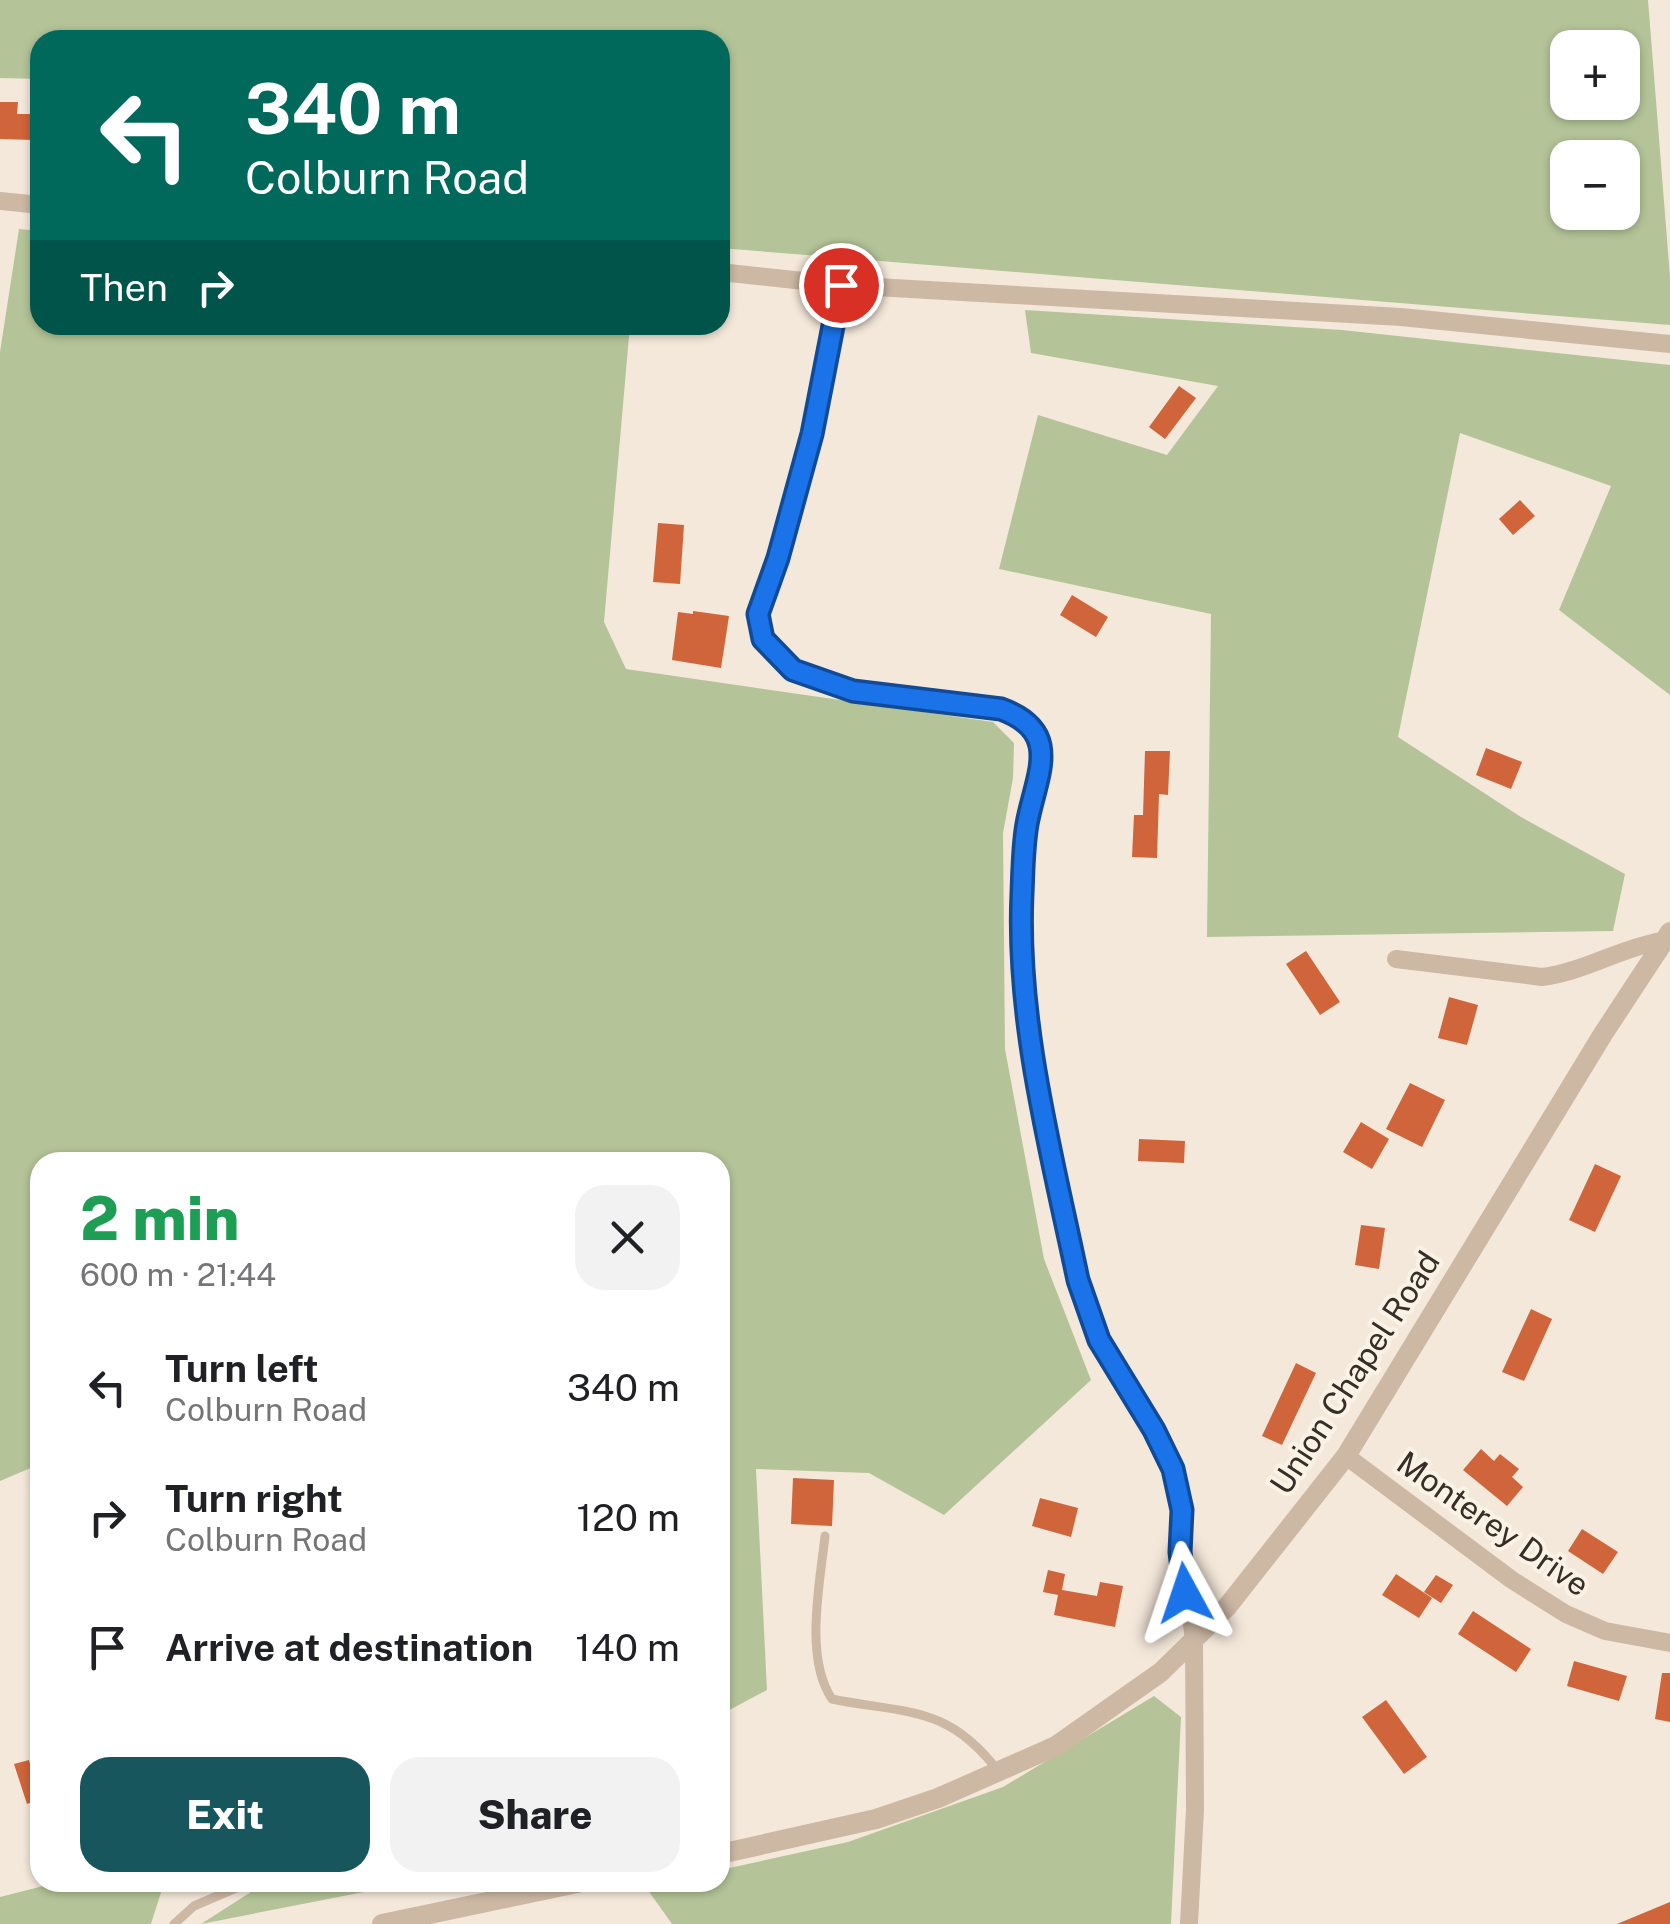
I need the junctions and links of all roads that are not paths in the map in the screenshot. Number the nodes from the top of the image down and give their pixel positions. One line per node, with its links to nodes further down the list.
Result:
1 (0, 201): 2 (street)
2 (30, 204)
3 (730, 273): 4 (street)
4 (841, 285): 5 (street); 10 (street)
5 (1670, 344)
6 (1666, 936): 7 (street); 8 (street, Union Chapel Road)
7 (1396, 959)
8 (1346, 1456): 10 (street, Union Chapel Road); 11 (street, Monterey Drive)
9 (825, 1536): 12 (lane)
10 (1194, 1638): 12 (street, Union Chapel Road); 18 (street)
11 (1670, 1642)
12 (999, 1773): 13 (street, Union Chapel Road)
13 (730, 1852)
14 (227, 1892): 16 (lane)
15 (534, 1892): 17 (street)
16 (174, 1924)
17 (382, 1924)
18 (1189, 1924)

